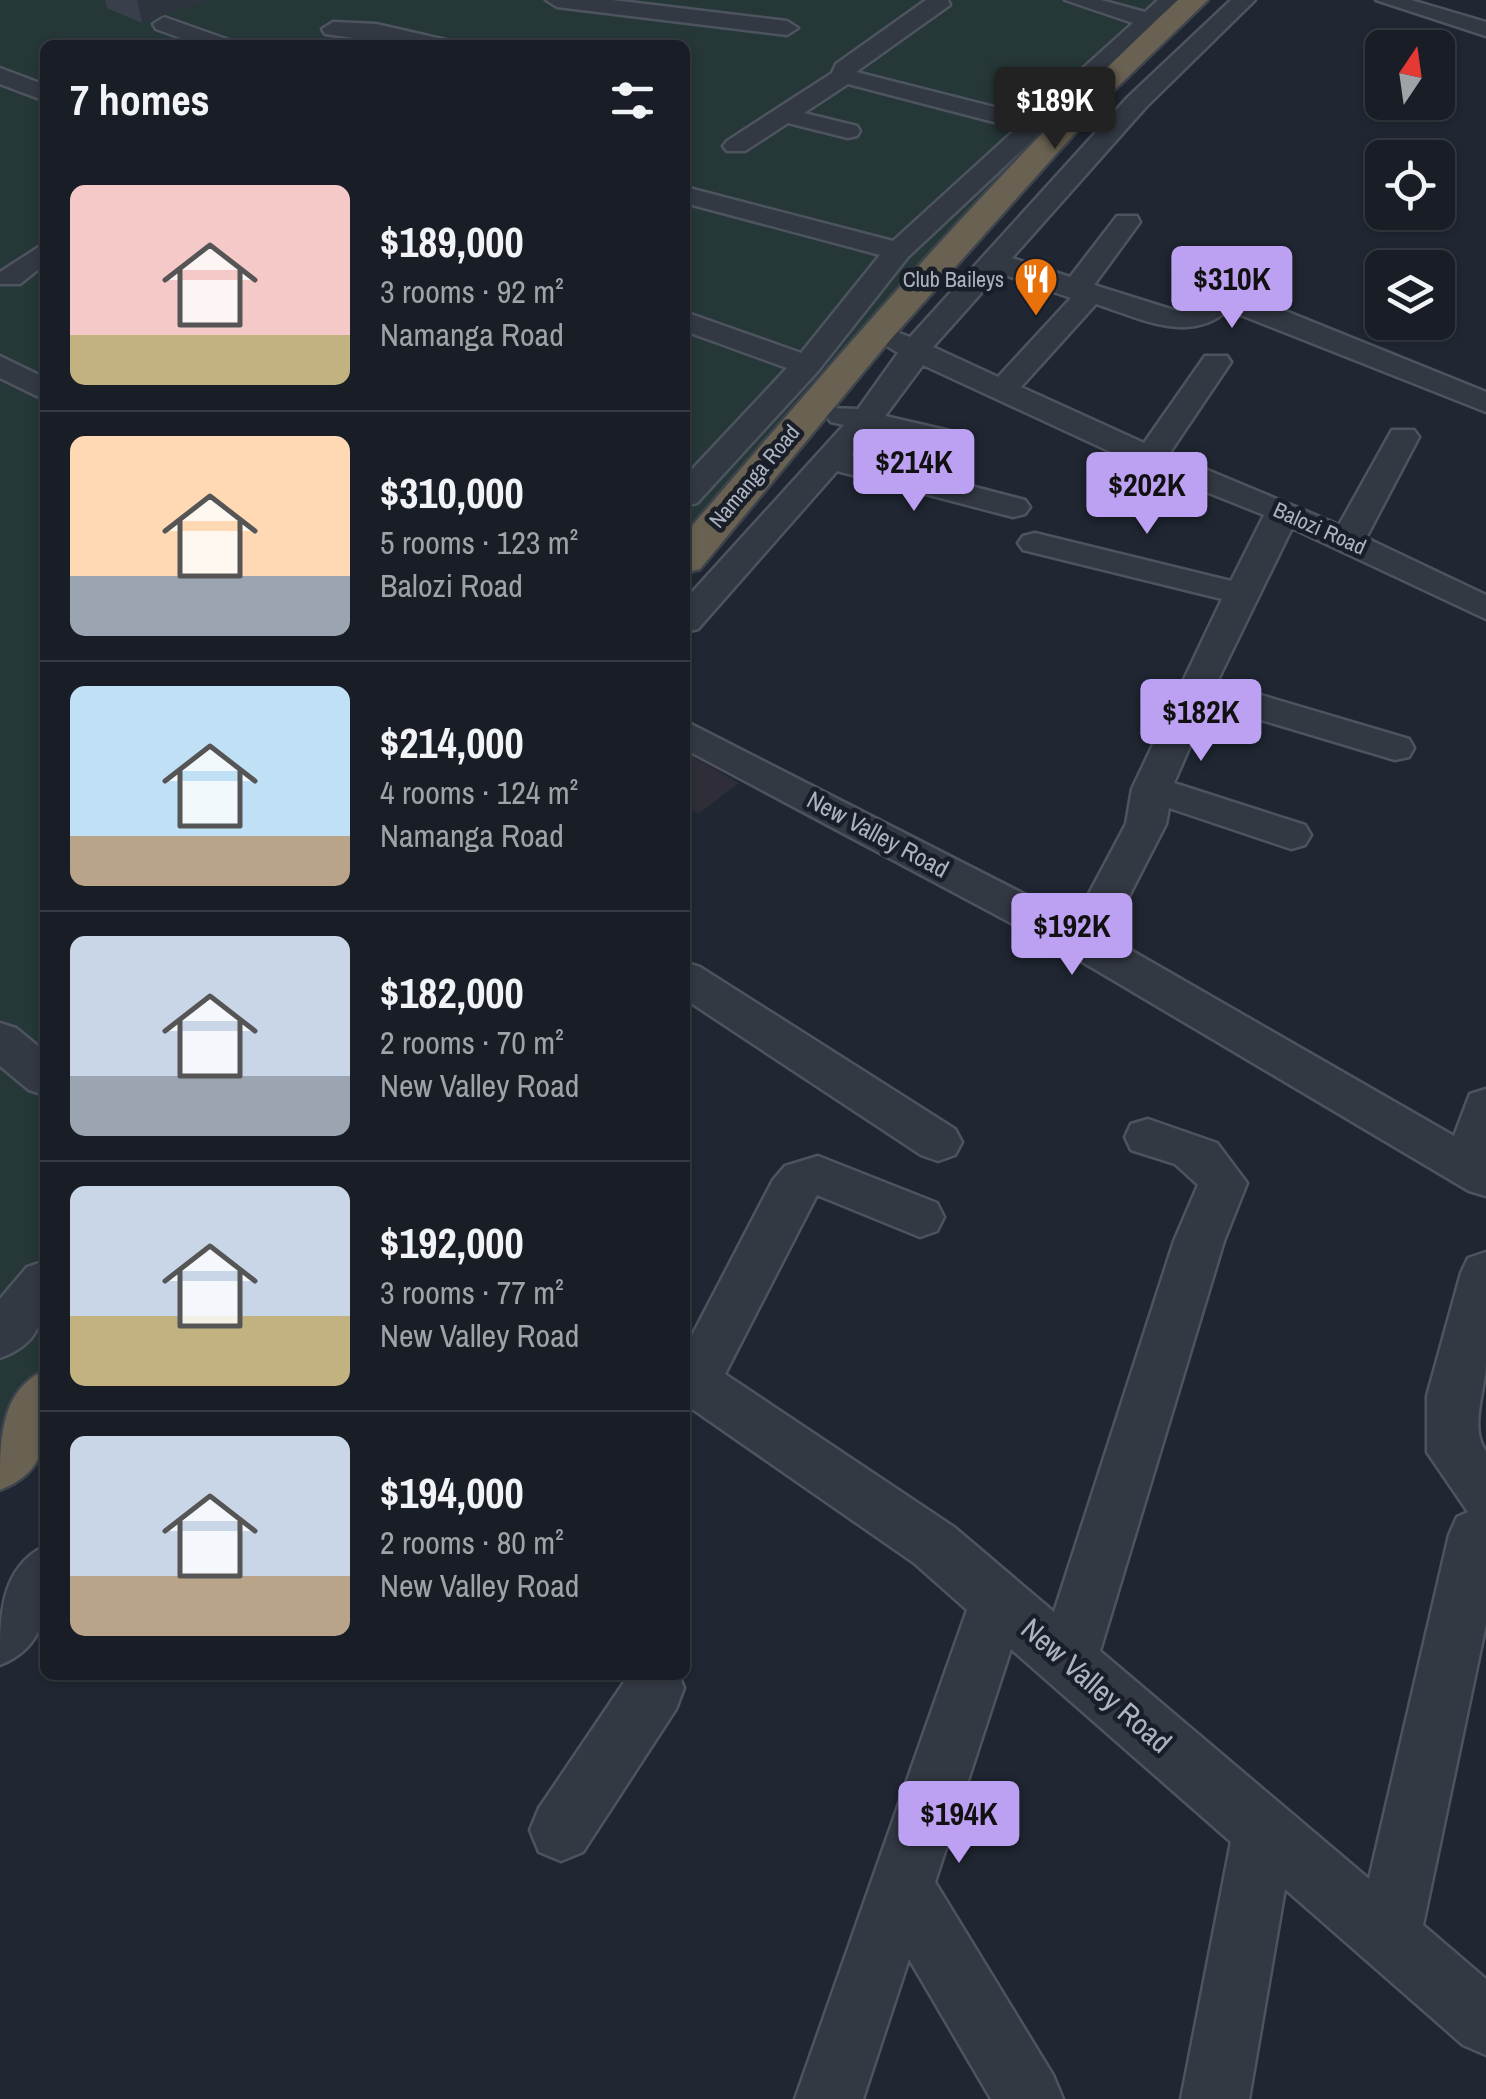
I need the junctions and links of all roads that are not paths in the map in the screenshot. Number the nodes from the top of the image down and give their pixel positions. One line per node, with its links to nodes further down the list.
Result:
1 (557, 0): 12 (street)
2 (782, 0): 12 (street)
3 (1076, 0): 10 (street)
4 (1171, 0): 10 (street)
5 (1194, 0): 36 (highway, Namanga Road)
6 (1244, 0): 32 (street)
7 (1387, 0): 13 (street)
8 (945, 2): 20 (street)
9 (342, 6): 15 (street)
10 (1148, 20): 23 (street)
11 (164, 24): 16 (street)
12 (754, 24): 14 (street)
13 (1483, 26)
14 (787, 28)
15 (333, 29): 17 (street); 18 (street)
16 (207, 40)
17 (319, 40)
18 (416, 40)
19 (0, 75): 21 (street)
20 (844, 76): 22 (street); 23 (street)
21 (40, 92)
22 (784, 115): 24 (street); 25 (street)
23 (1034, 126): 30 (street)
24 (848, 131)
25 (736, 146)
26 (690, 195): 27 (street)
27 (724, 204): 29 (street); 30 (street)
28 (1127, 222): 34 (street)
29 (698, 224)
30 (898, 251): 40 (street)
31 (40, 255): 33 (street)
32 (994, 262): 34 (street); 37 (street)
33 (4, 279)
34 (1082, 292): 42 (street); 43 (street)
35 (690, 323): 40 (street)
36 (878, 331): 37 (street, Balozi Road); 45 (highway, Namanga Road)
37 (913, 352): 42 (street, Balozi Road); 46 (street)
38 (1216, 362): 49 (street)
39 (0, 365): 41 (street)
40 (806, 366): 51 (street)
41 (37, 386): 44 (street)
42 (1002, 390): 49 (street, Balozi Road)
43 (1486, 404)
44 (0, 406)
45 (811, 408): 46 (street); 56 (highway, Namanga Road)
46 (866, 420): 48 (street); 50 (street)
47 (1403, 437): 54 (street)
48 (938, 438)
49 (1150, 458): 53 (street, Balozi Road)
50 (831, 460): 52 (street); 59 (street)
51 (690, 491)
52 (1013, 507)
53 (1283, 510): 54 (street, Balozi Road); 57 (street)
54 (1348, 540): 58 (street, Balozi Road)
55 (1035, 542): 57 (street)
56 (690, 554)
57 (1243, 594): 60 (street)
58 (1486, 608)
59 (690, 615)
60 (1196, 688): 62 (street); 63 (street)
61 (690, 736): 65 (street, New Valley Road)
62 (1396, 748)
63 (1152, 789): 64 (street); 65 (street)
64 (1291, 835)
65 (1084, 942): 72 (street, New Valley Road)
66 (690, 981): 71 (street)
67 (0, 1040): 68 (street)
68 (40, 1074)
69 (1486, 1107): 72 (street)
70 (1148, 1137): 84 (street)
71 (938, 1142)
72 (1477, 1172)
73 (920, 1217): 77 (street)
74 (1486, 1273): 80 (street)
75 (40, 1288): 76 (street)
76 (0, 1336)
77 (690, 1380): 82 (street, New Valley Road)
78 (40, 1405): 79 (highway)
79 (0, 1460)
80 (1481, 1515): 89 (street)
81 (40, 1581): 83 (street)
82 (998, 1602): 84 (street, New Valley Road); 88 (street)
83 (0, 1637)
84 (1068, 1662): 87 (street, New Valley Road)
85 (658, 1690): 86 (street)
86 (561, 1830)
87 (1264, 1831): 89 (street, New Valley Road); 93 (street)
88 (903, 1889): 91 (street); 92 (street)
89 (1388, 1938): 90 (street, New Valley Road)
90 (1486, 2022)
91 (829, 2099)
92 (1028, 2099)
93 (1215, 2099)

